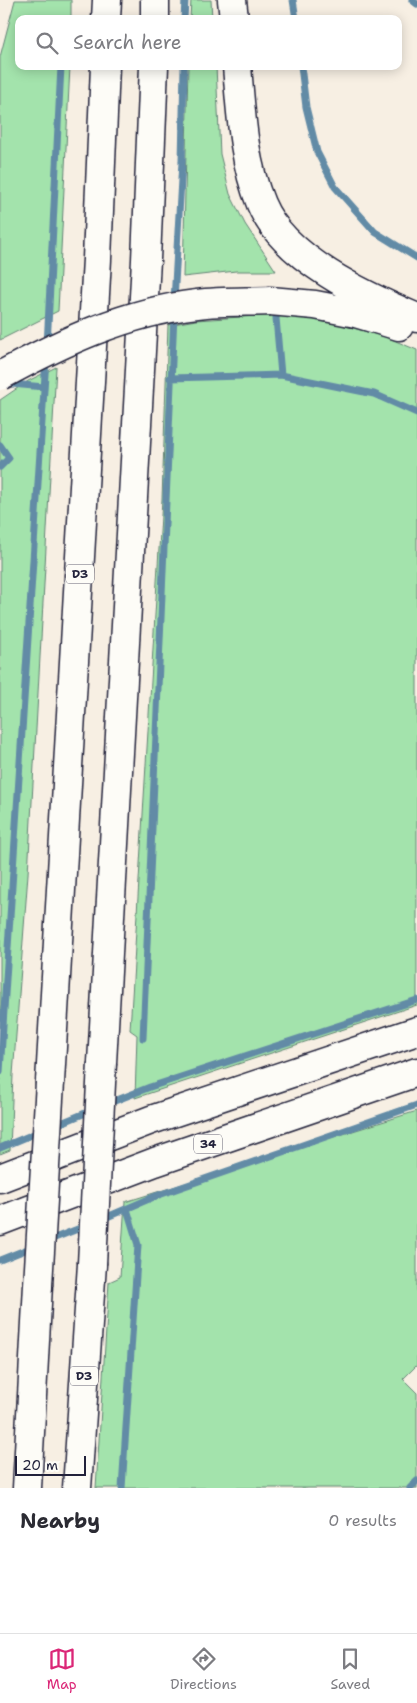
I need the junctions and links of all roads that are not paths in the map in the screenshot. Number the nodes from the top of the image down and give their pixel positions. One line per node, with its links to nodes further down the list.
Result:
1 (107, 0): 4 (highway)
2 (155, 0): 5 (highway)
3 (232, 0): 6 (highway)
4 (106, 15)
5 (155, 15)
6 (234, 15)
7 (105, 70): 17 (highway, D3, bridge)
8 (154, 70): 18 (highway, D3, bridge)
9 (237, 70): 10 (highway)
10 (417, 318)
11 (417, 332): 12 (highway, bridge)
12 (0, 376)
13 (417, 1031): 15 (highway)
14 (417, 1072): 16 (highway, 34)
15 (0, 1178)
16 (0, 1221)
17 (27, 1488)
18 (77, 1488)

